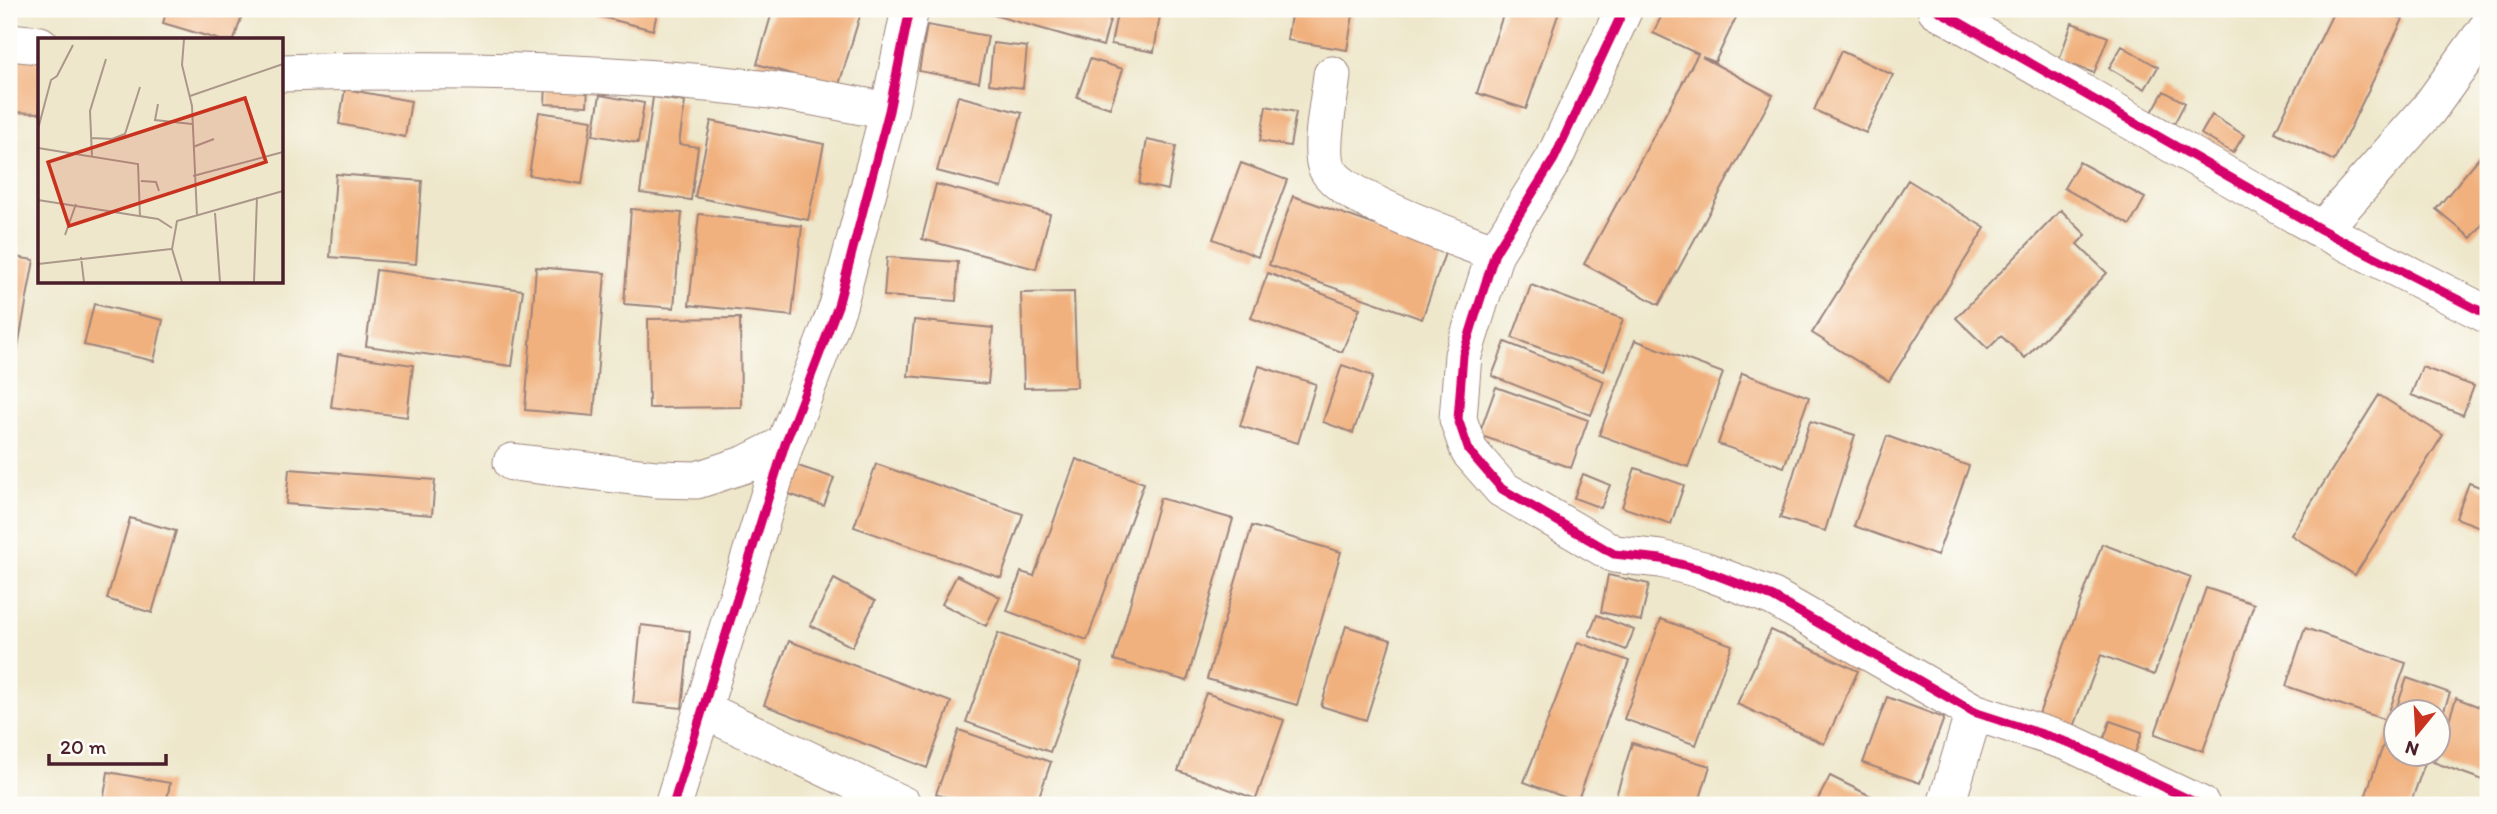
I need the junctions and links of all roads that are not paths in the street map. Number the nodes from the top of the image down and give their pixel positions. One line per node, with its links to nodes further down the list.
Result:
1 (910, 9): 9 (street)
2 (1624, 9): 11 (street)
3 (1936, 9): 10 (street)
4 (2488, 27): 10 (street)
5 (9, 42): 6 (street)
6 (38, 45)
7 (284, 73): 9 (street)
8 (1332, 75): 11 (street)
9 (889, 111): 13 (street)
10 (2322, 230): 12 (street)
11 (1495, 253): 16 (street)
12 (2488, 315)
13 (785, 444): 14 (street); 15 (street)
14 (512, 462)
15 (704, 710): 17 (street); 18 (street)
16 (1973, 712): 19 (street); 20 (street)
17 (673, 805)
18 (903, 805)
19 (1946, 805)
20 (2201, 805)

